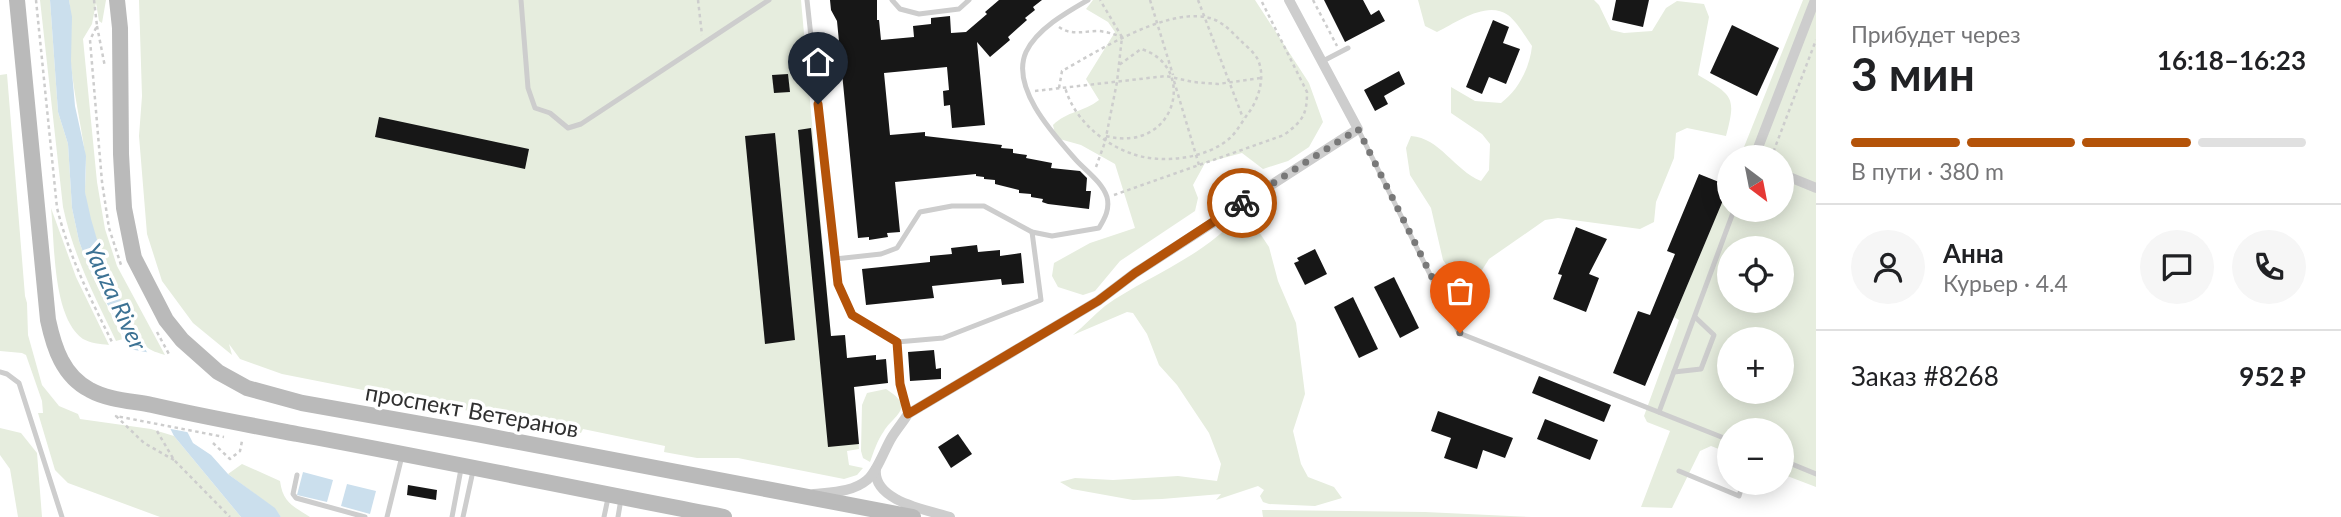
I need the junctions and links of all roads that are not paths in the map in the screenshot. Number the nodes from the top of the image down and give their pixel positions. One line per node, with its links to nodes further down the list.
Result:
1 (17, 0): 27 (main road)
2 (117, 0): 35 (main road, проспект Ветеранов)
3 (521, 0): 4 (lane)
4 (769, 0)
5 (807, 0): 19 (lane)
6 (892, 0): 7 (lane)
7 (969, 0)
8 (1088, 0): 18 (lane)
9 (1289, 0): 12 (street)
10 (1815, 0): 14 (street)
11 (1348, 48): 12 (lane)
12 (1322, 62): 13 (street)
13 (1358, 129): 24 (lane); 25 (street)
14 (1759, 145)
15 (1794, 179): 16 (street)
16 (1816, 188)
17 (1730, 222): 20 (lane)
18 (1032, 232): 19 (lane); 21 (lane)
19 (835, 259): 21 (lane)
20 (1695, 317): 23 (lane); 23 (lane)
21 (897, 342): 25 (lane)
22 (0, 372): 37 (lane)
23 (1674, 372): 24 (lane)
24 (1659, 412): 26 (lane)
25 (908, 414): 29 (street)
26 (1717, 435)
27 (402, 453): 30 (main road); 39 (lane)
28 (1794, 465): 32 (lane)
29 (876, 466): 35 (street); 46 (street)
30 (468, 467): 36 (main road); 40 (lane); 41 (lane)
31 (1679, 471): 34 (lane)
32 (1816, 474)
33 (297, 475): 38 (lane)
34 (1717, 487)
35 (798, 495): 45 (main road, проспект Ветеранов)
36 (615, 496): 42 (lane); 43 (lane); 44 (main road)
37 (62, 517)
38 (365, 517)
39 (387, 517)
40 (452, 517)
41 (463, 517)
42 (604, 517)
43 (618, 517)
44 (724, 517)
45 (913, 517)
46 (950, 517)

